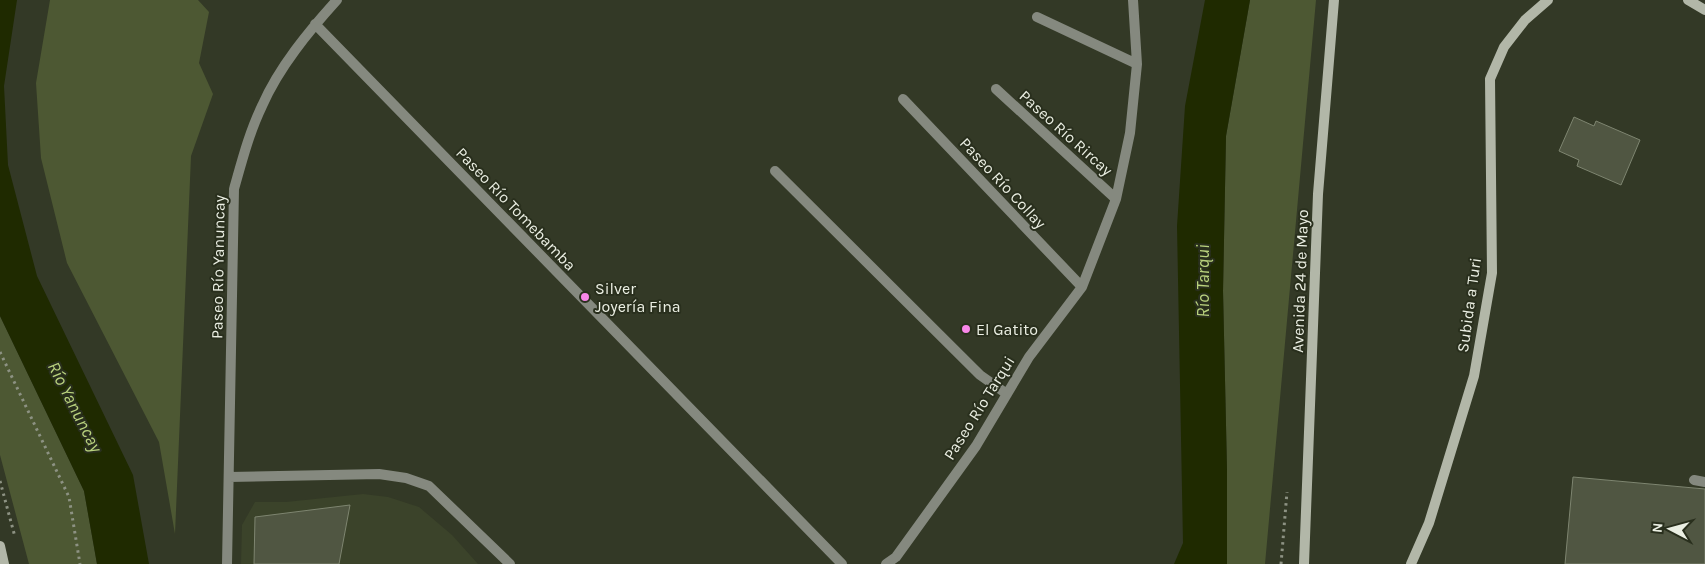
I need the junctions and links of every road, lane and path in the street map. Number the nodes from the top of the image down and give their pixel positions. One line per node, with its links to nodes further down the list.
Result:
1 (337, 0): 8 (street, Paseo Río Yanuncay)
2 (1133, 0): 9 (street, Paseo Río Tarqui)
3 (1334, 0): 29 (main road, Avenida 24 de Mayo)
4 (1548, 0): 30 (main road, Subida a Turi)
5 (1688, 0): 6 (main road)
6 (1705, 10)
7 (1037, 17): 9 (street)
8 (315, 24): 17 (street, Paseo Río Yanuncay); 27 (street, Paseo Río Tomebamba)
9 (1137, 64): 13 (street, Paseo Río Tarqui)
10 (996, 89): 13 (street, Paseo Río Rircay)
11 (903, 99): 14 (street, Paseo Río Collay)
12 (775, 171): 16 (street)
13 (1116, 199): 14 (street, Paseo Río Tarqui)
14 (1082, 287): 16 (street, Paseo Río Tarqui)
15 (0, 352): 24 (path)
16 (1007, 394): 28 (street, Paseo Río Tarqui)
17 (229, 477): 25 (street, Paseo Río Yanuncay); 26 (street)
18 (1694, 480): 20 (street)
19 (0, 481): 21 (path)
20 (1705, 482)
21 (17, 542)
22 (0, 546): 23 (main road)
23 (4, 564)
24 (80, 564)
25 (227, 564)
26 (510, 564)
27 (842, 564)
28 (886, 564)
29 (1304, 564)
30 (1411, 564)

